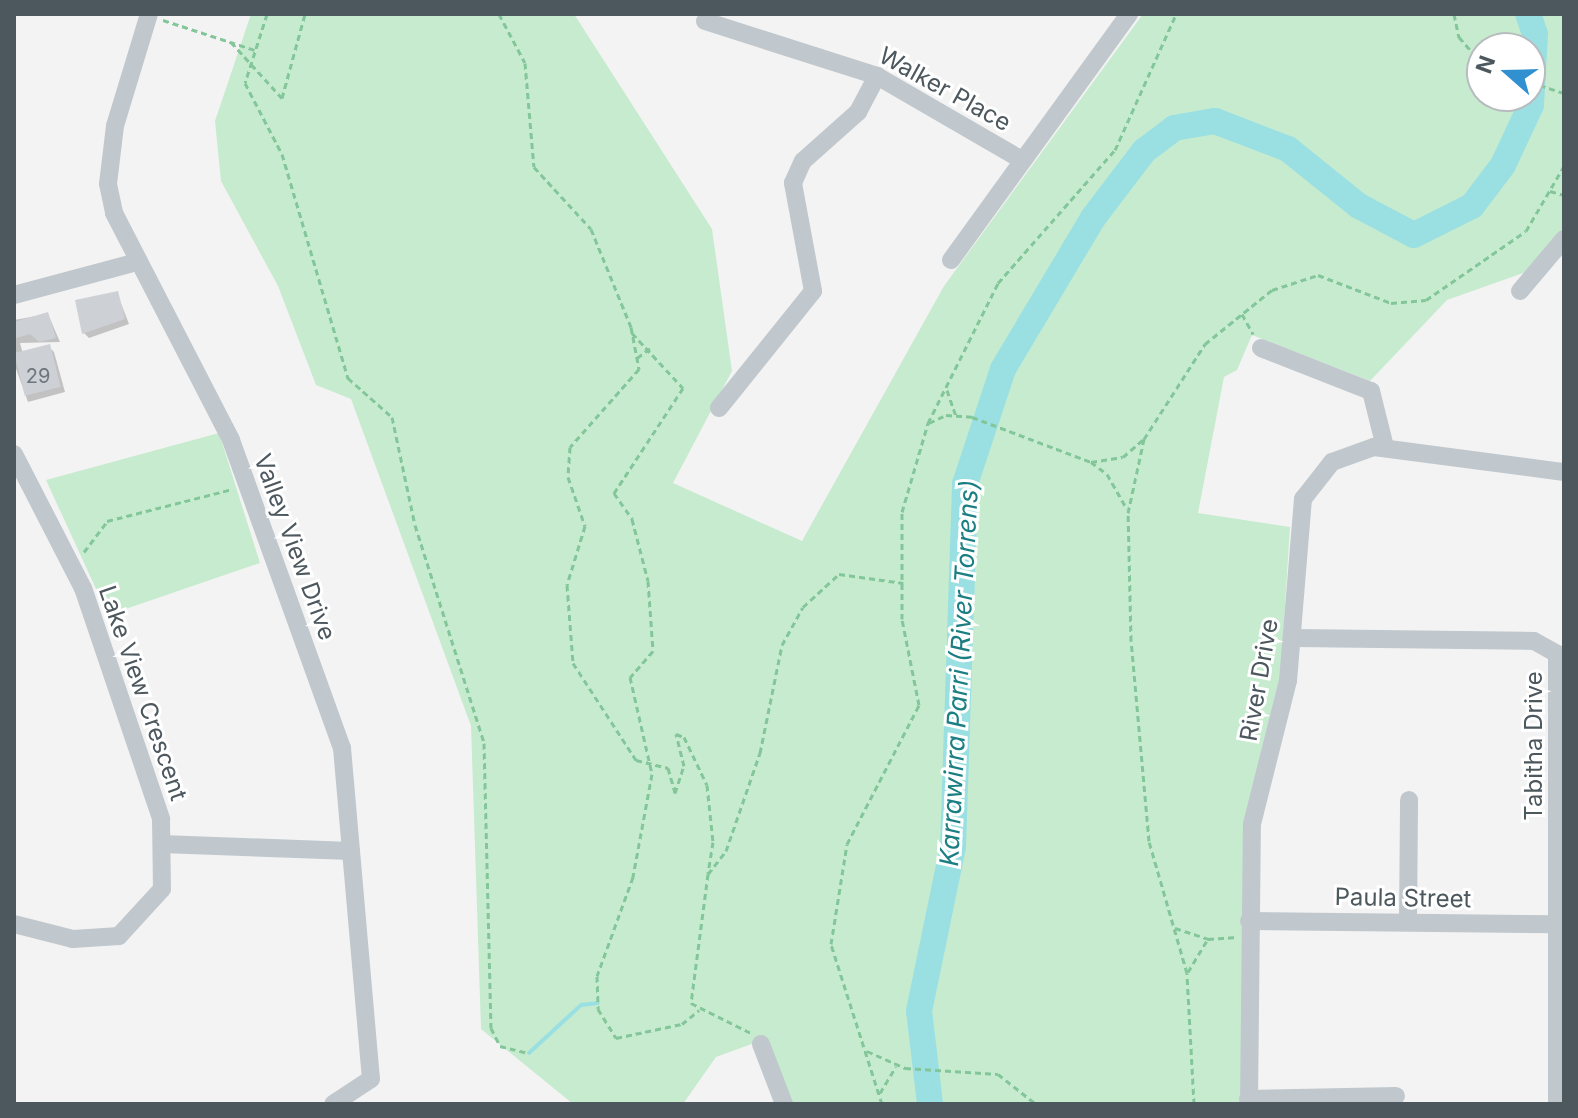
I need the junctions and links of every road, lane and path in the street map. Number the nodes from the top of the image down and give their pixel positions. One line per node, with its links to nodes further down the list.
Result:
1 (267, 14): 11 (path)
2 (305, 14): 12 (path)
3 (499, 14): 24 (path)
4 (1129, 14): 14 (street)
5 (1176, 14): 28 (path)
6 (1454, 14): 10 (path)
7 (148, 15): 9 (path); 20 (street, Valley View Drive)
8 (705, 21): 13 (street, Walker Place)
9 (231, 42): 11 (path); 12 (path)
10 (1466, 45)
11 (256, 50): 12 (path)
12 (251, 65): 58 (path)
13 (877, 76): 14 (street, Walker Place); 29 (street)
14 (1022, 160): 19 (street)
15 (1564, 166): 16 (path)
16 (1550, 191): 17 (path); 23 (path)
17 (1564, 195)
18 (1564, 239): 21 (street)
19 (951, 260)
20 (137, 262): 22 (street); 46 (street, Valley View Drive)
21 (1520, 291)
22 (14, 295)
23 (1242, 314): 26 (path); 32 (path)
24 (632, 333): 25 (path); 27 (path)
25 (652, 347): 27 (path); 42 (path)
26 (1261, 348): 33 (street)
27 (637, 358): 42 (path)
28 (946, 387): 30 (path); 31 (path)
29 (719, 408)
30 (956, 416): 31 (path); 35 (path)
31 (928, 423): 40 (path)
32 (1144, 439): 35 (path); 38 (path)
33 (1385, 447): 36 (street, River Drive); 41 (street, River Drive)
34 (14, 454): 45 (street, Lake View Crescent)
35 (1091, 462): 38 (path)
36 (1564, 472)
37 (239, 487): 39 (path)
38 (1128, 513): 51 (path)
39 (82, 555)
40 (903, 583): 47 (path); 57 (path)
41 (1295, 638): 44 (street, Tabitha Drive); 52 (street, River Drive)
42 (651, 764): 47 (path); 55 (path)
43 (1409, 800): 48 (street)
44 (1561, 807): 50 (street, Tabitha Drive)
45 (162, 844): 46 (street); 49 (street, Lake View Crescent)
46 (351, 851): 64 (street, Valley View Drive)
47 (708, 874): 55 (path)
48 (1408, 922): 50 (street, Paula Street); 52 (street, Paula Street)
49 (14, 924)
50 (1557, 924): 60 (street, Tabitha Drive)
51 (1175, 928): 53 (path); 54 (path)
52 (1249, 929): 53 (path); 63 (street, River Drive)
53 (1208, 939): 54 (path)
54 (1187, 973): 68 (path)
55 (699, 1010): 56 (path)
56 (761, 1044): 65 (street)
57 (865, 1050): 59 (path); 61 (path)
58 (529, 1053)
59 (896, 1066): 61 (path); 67 (path)
60 (1559, 1093)
61 (879, 1095): 66 (path)
62 (1396, 1096): 63 (street)
63 (1248, 1102)
64 (333, 1104)
65 (784, 1104)
66 (882, 1104)
67 (1036, 1104)
68 (1194, 1104)

